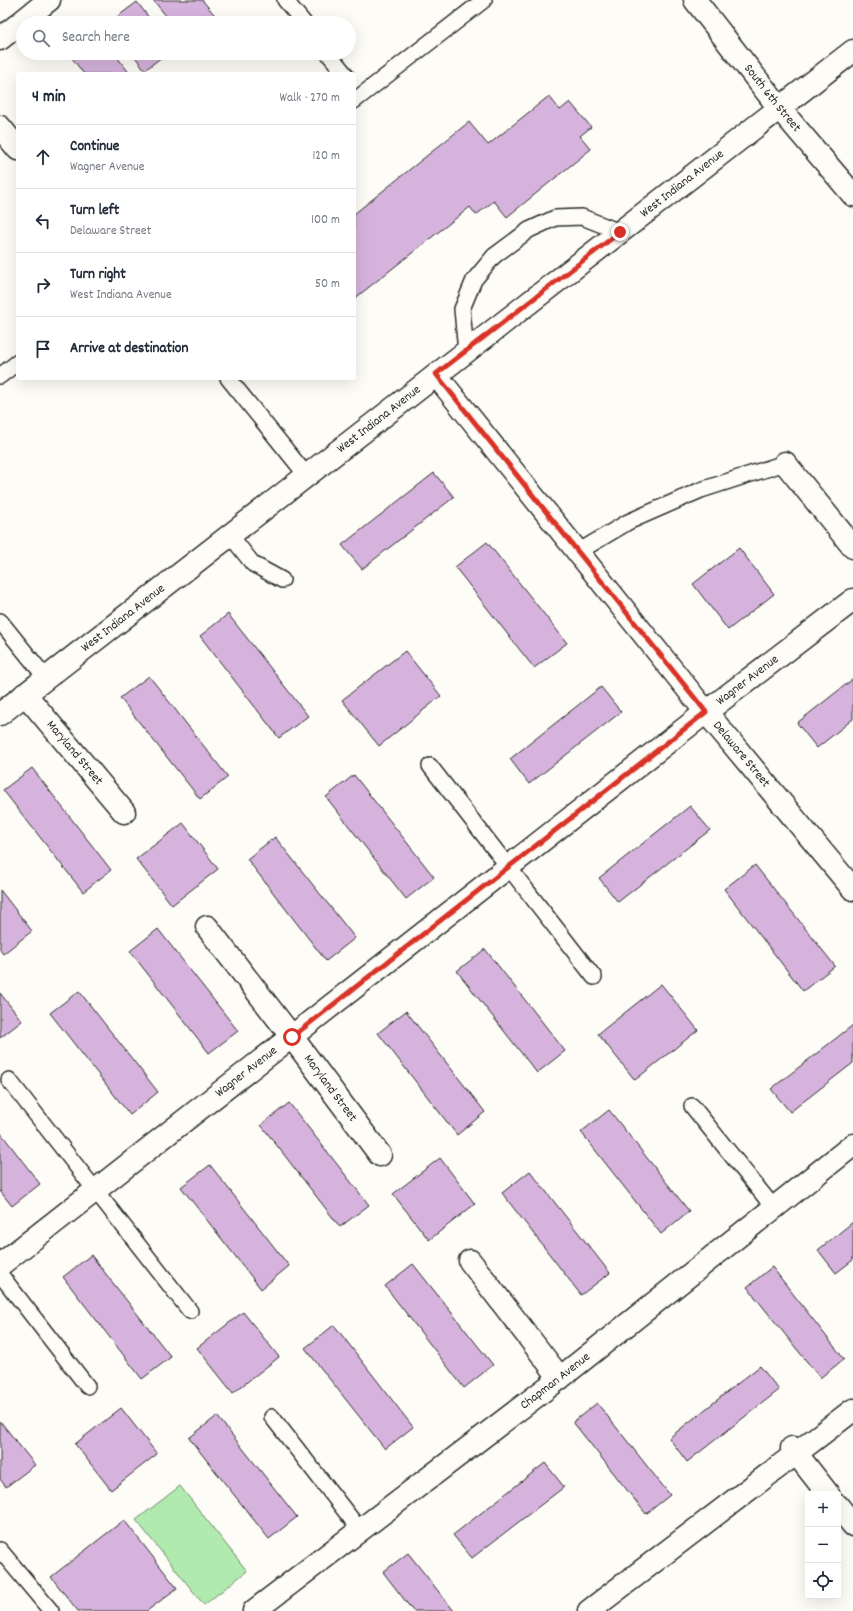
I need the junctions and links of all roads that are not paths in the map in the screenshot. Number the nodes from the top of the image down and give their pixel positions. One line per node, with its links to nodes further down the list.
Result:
1 (49, 0): 5 (street)
2 (285, 0): 6 (lane)
3 (484, 0): 12 (lane)
4 (695, 0): 13 (street, South 6th Street)
5 (29, 16)
6 (298, 16)
7 (16, 26): 8 (street)
8 (0, 39)
9 (853, 51): 13 (street, West Indiana Avenue)
10 (334, 60): 11 (lane)
11 (343, 72)
12 (357, 94)
13 (780, 109): 16 (street, South 6th Street); 17 (street, West Indiana Avenue)
14 (0, 127): 15 (street)
15 (16, 147)
16 (853, 195)
17 (620, 232): 18 (street, West Indiana Avenue); 18 (lane)
18 (466, 352): 20 (street, West Indiana Avenue)
19 (16, 364): 21 (lane)
20 (436, 374): 24 (street, West Indiana Avenue); 27 (street, Delaware Street)
21 (0, 376)
22 (230, 380): 24 (lane)
23 (785, 463): 26 (street); 27 (lane)
24 (307, 476): 25 (street, West Indiana Avenue)
25 (230, 535): 28 (lane); 31 (street, West Indiana Avenue)
26 (853, 547)
27 (578, 552): 33 (street, Delaware Street)
28 (282, 580)
29 (853, 600): 33 (street, Wagner Avenue)
30 (0, 621): 31 (lane)
31 (46, 678): 32 (street, West Indiana Avenue)
32 (25, 694): 34 (street, West Indiana Avenue); 36 (street, Maryland Street)
33 (706, 712): 37 (street, Wagner Avenue); 38 (street, Delaware Street)
34 (0, 714)
35 (430, 766): 37 (lane)
36 (124, 812)
37 (509, 867): 40 (lane); 41 (street, Wagner Avenue)
38 (853, 889)
39 (207, 927): 41 (street, Maryland Street)
40 (594, 977)
41 (292, 1037): 45 (street, Maryland Street); 46 (street, Wagner Avenue)
42 (9, 1080): 46 (lane)
43 (692, 1106): 47 (lane)
44 (853, 1145): 47 (street, Chapman Avenue)
45 (380, 1155)
46 (95, 1190): 49 (street, Wagner Avenue); 51 (lane)
47 (774, 1208): 52 (street, Chapman Avenue)
48 (470, 1261): 52 (street)
49 (0, 1265)
50 (0, 1274): 53 (lane)
51 (190, 1312)
52 (560, 1378): 60 (street, Chapman Avenue)
53 (87, 1386)
54 (853, 1410): 56 (street)
55 (272, 1417): 60 (lane)
56 (794, 1451): 57 (street); 64 (street)
57 (826, 1491)
58 (841, 1510): 59 (street)
59 (853, 1524)
60 (360, 1530): 63 (street, Chapman Avenue)
61 (0, 1550): 62 (lane)
62 (51, 1611)
63 (254, 1611)
64 (589, 1611)

